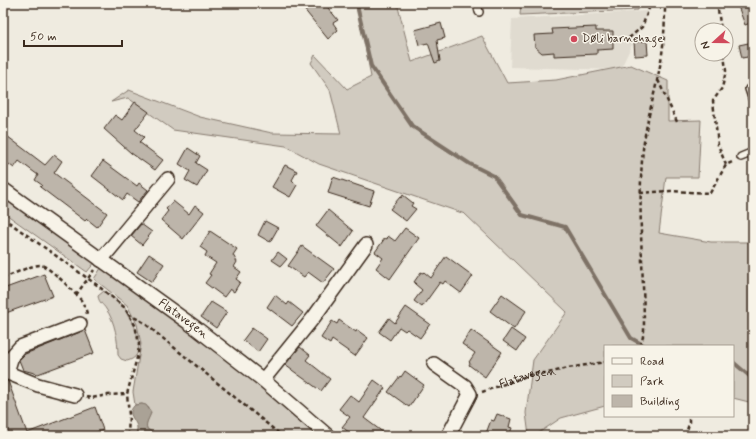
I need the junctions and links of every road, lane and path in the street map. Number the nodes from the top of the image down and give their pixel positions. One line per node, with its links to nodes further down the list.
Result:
1 (478, 3): 5 (lane)
2 (651, 3): 7 (path)
3 (665, 3): 9 (path)
4 (717, 3): 6 (path)
5 (480, 12)
6 (720, 22)
7 (629, 38)
8 (725, 62): 15 (path)
9 (657, 79): 12 (path); 18 (path)
10 (749, 90): 11 (lane)
11 (753, 101)
12 (678, 124)
13 (753, 152): 14 (lane)
14 (741, 157): 15 (path)
15 (726, 165): 18 (path)
16 (168, 179): 21 (street)
17 (3, 189): 21 (street, Flatavegen)
18 (640, 193): 27 (path)
19 (3, 218): 23 (path)
20 (366, 245): 31 (street)
21 (101, 260): 23 (path); 31 (street, Flatavegen)
22 (3, 278): 24 (path)
23 (88, 279): 24 (path); 25 (path)
24 (76, 295): 26 (path)
25 (128, 314): 32 (path); 37 (path)
26 (80, 324): 30 (street)
27 (642, 345)
28 (604, 362): 33 (path, Flatavegen)
29 (434, 364): 33 (street)
30 (5, 372): 34 (street)
31 (263, 380): 38 (street, Flatavegen)
32 (127, 394): 34 (path); 36 (path)
33 (470, 394): 39 (street)
34 (75, 395)
35 (689, 417): 40 (path)
36 (128, 436)
37 (282, 436)
38 (328, 436)
39 (448, 436)
40 (685, 436)

